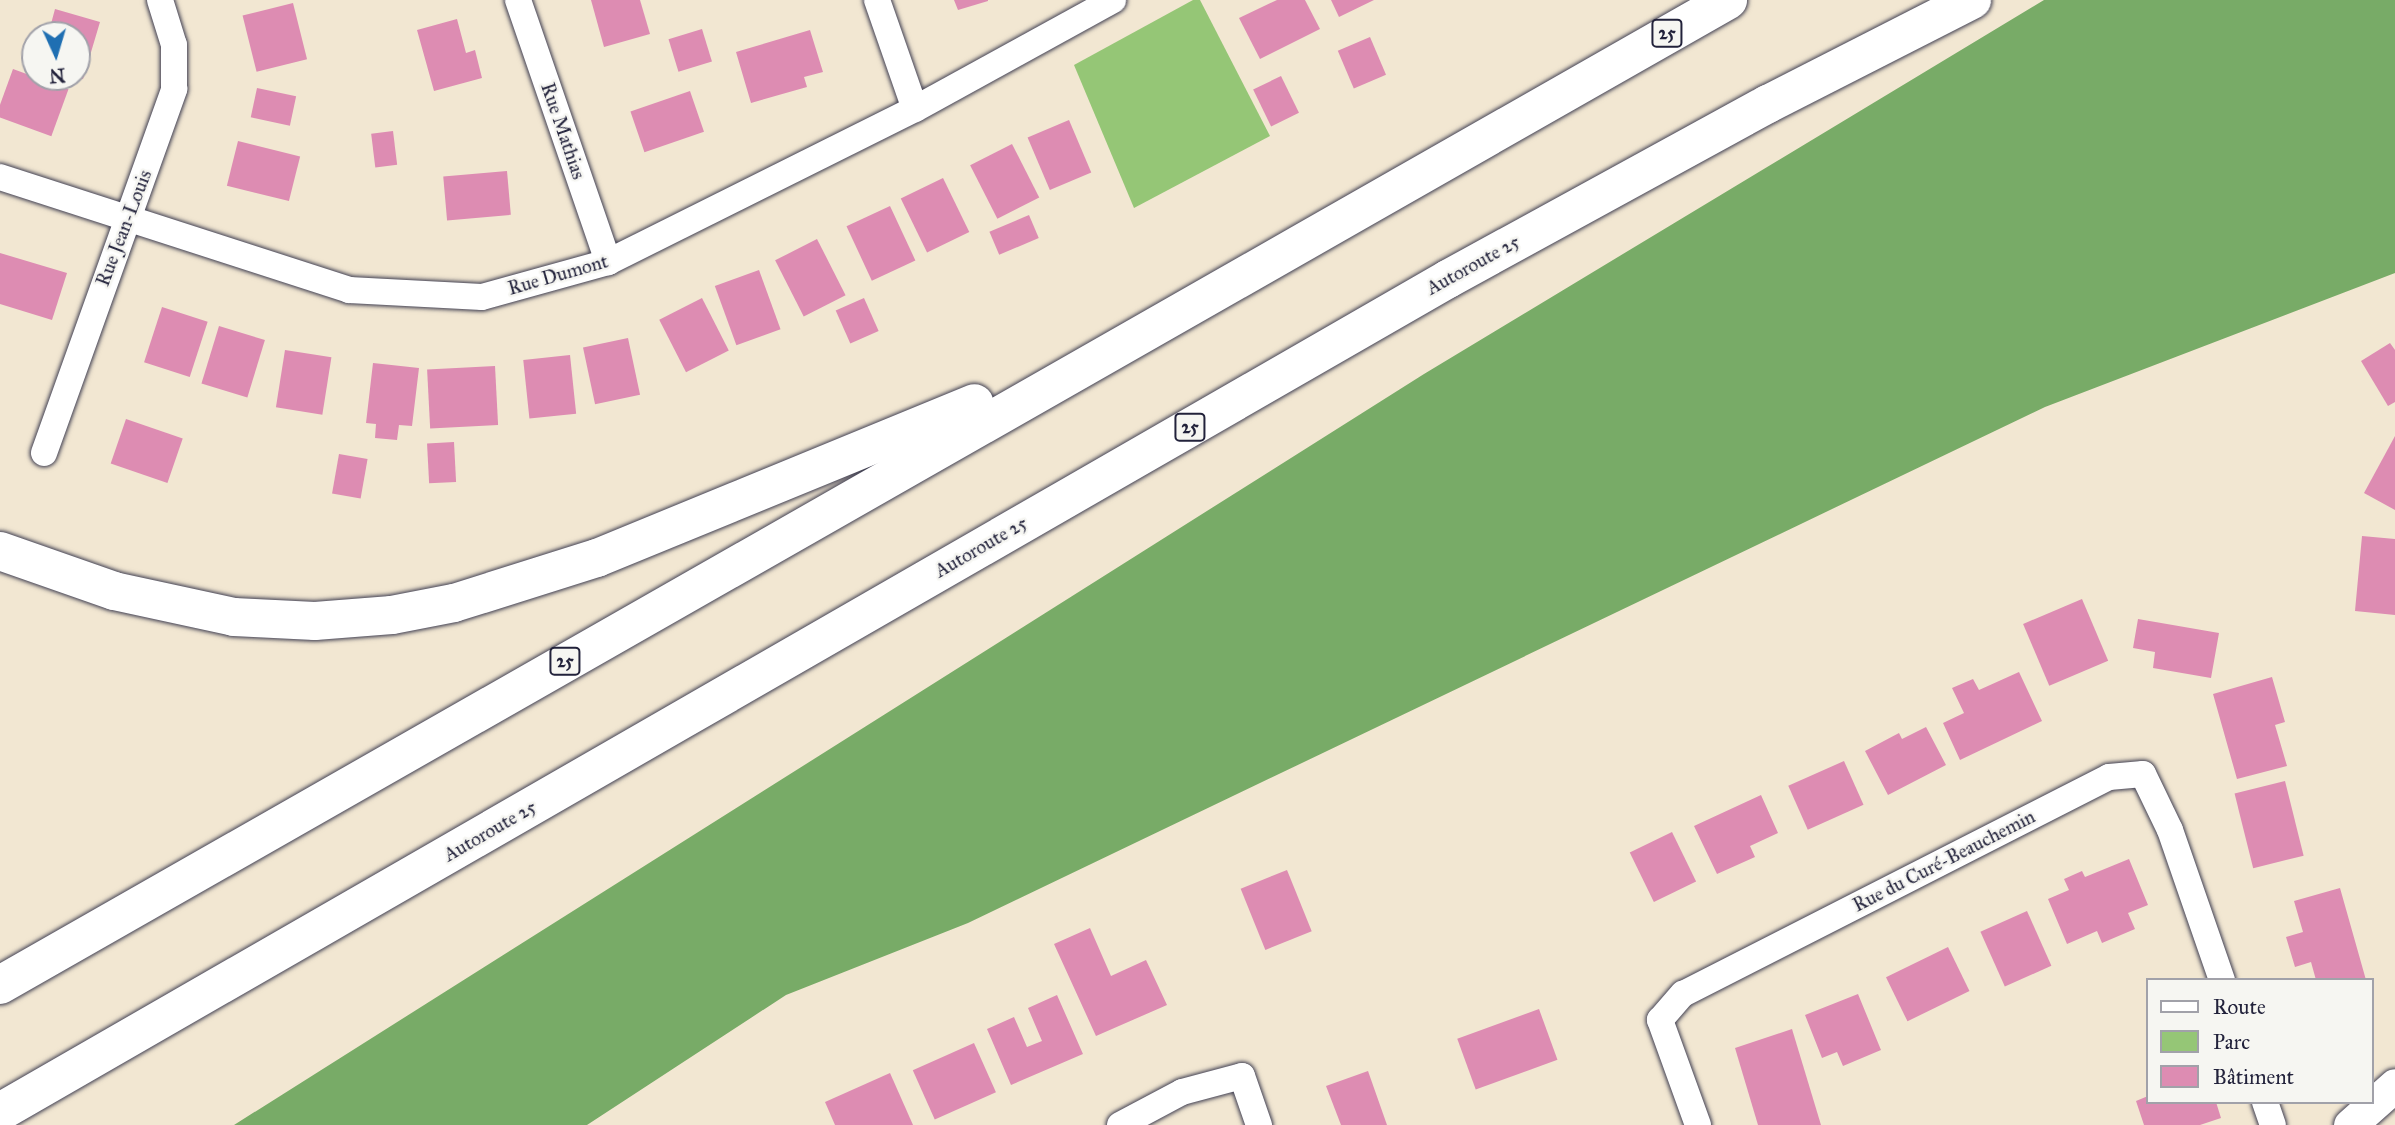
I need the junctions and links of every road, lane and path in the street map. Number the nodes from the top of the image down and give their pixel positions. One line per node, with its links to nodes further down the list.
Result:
1 (160, 0): 9 (street, Rue Jean-Louis)
2 (519, 0): 10 (street, Rue Mathias)
3 (877, 0): 7 (street)
4 (1113, 0): 7 (street, Rue Dumont)
5 (1728, 0): 11 (highway, 25)
6 (1972, 0): 20 (highway, Autoroute 25 / 25)
7 (915, 109): 10 (street, Rue Dumont)
8 (0, 177): 9 (street, Rue Dumont)
9 (128, 217): 10 (street, Rue Dumont); 12 (street, Rue Jean-Louis)
10 (608, 262)
11 (1131, 338): 13 (highway); 15 (highway, 25)
12 (44, 453)
13 (0, 551)
14 (2221, 978): 23 (street, Rue du Curé-Beauchemin)
15 (0, 985)
16 (2395, 1085): 18 (street)
17 (2266, 1104): 24 (street)
18 (2374, 1104)
19 (2374, 1104): 25 (street)
20 (0, 1112)
21 (1120, 1125): 22 (street)
22 (1258, 1125)
23 (1698, 1125)
24 (2273, 1125)
25 (2350, 1125)

